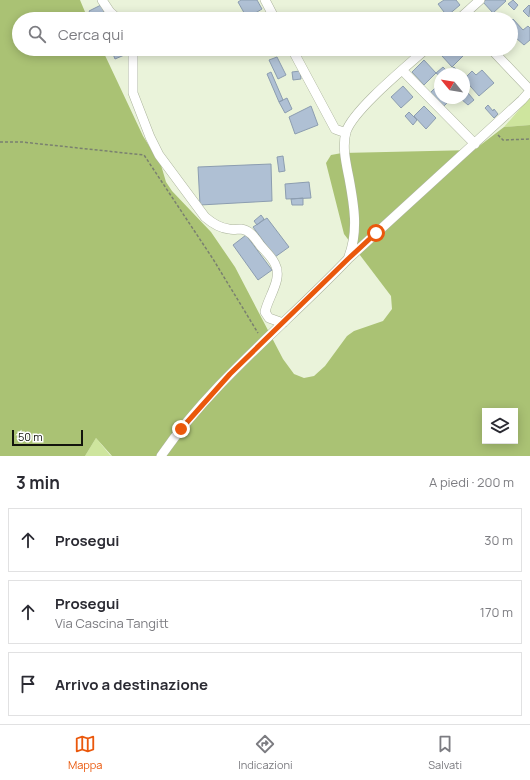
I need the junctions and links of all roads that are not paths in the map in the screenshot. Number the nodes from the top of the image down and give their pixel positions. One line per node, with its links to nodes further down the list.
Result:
1 (102, 0): 5 (street)
2 (265, 0): 6 (street)
3 (480, 0): 4 (street)
4 (469, 4)
5 (110, 12)
6 (271, 12)
7 (133, 56): 16 (street)
8 (296, 56): 13 (street)
9 (418, 56): 11 (street)
10 (498, 56): 12 (street)
11 (403, 70): 13 (street); 14 (street)
12 (530, 90): 14 (street)
13 (346, 132): 15 (street)
14 (475, 144): 15 (street)
15 (348, 259): 16 (street)
16 (283, 323): 17 (street)
17 (161, 456)

